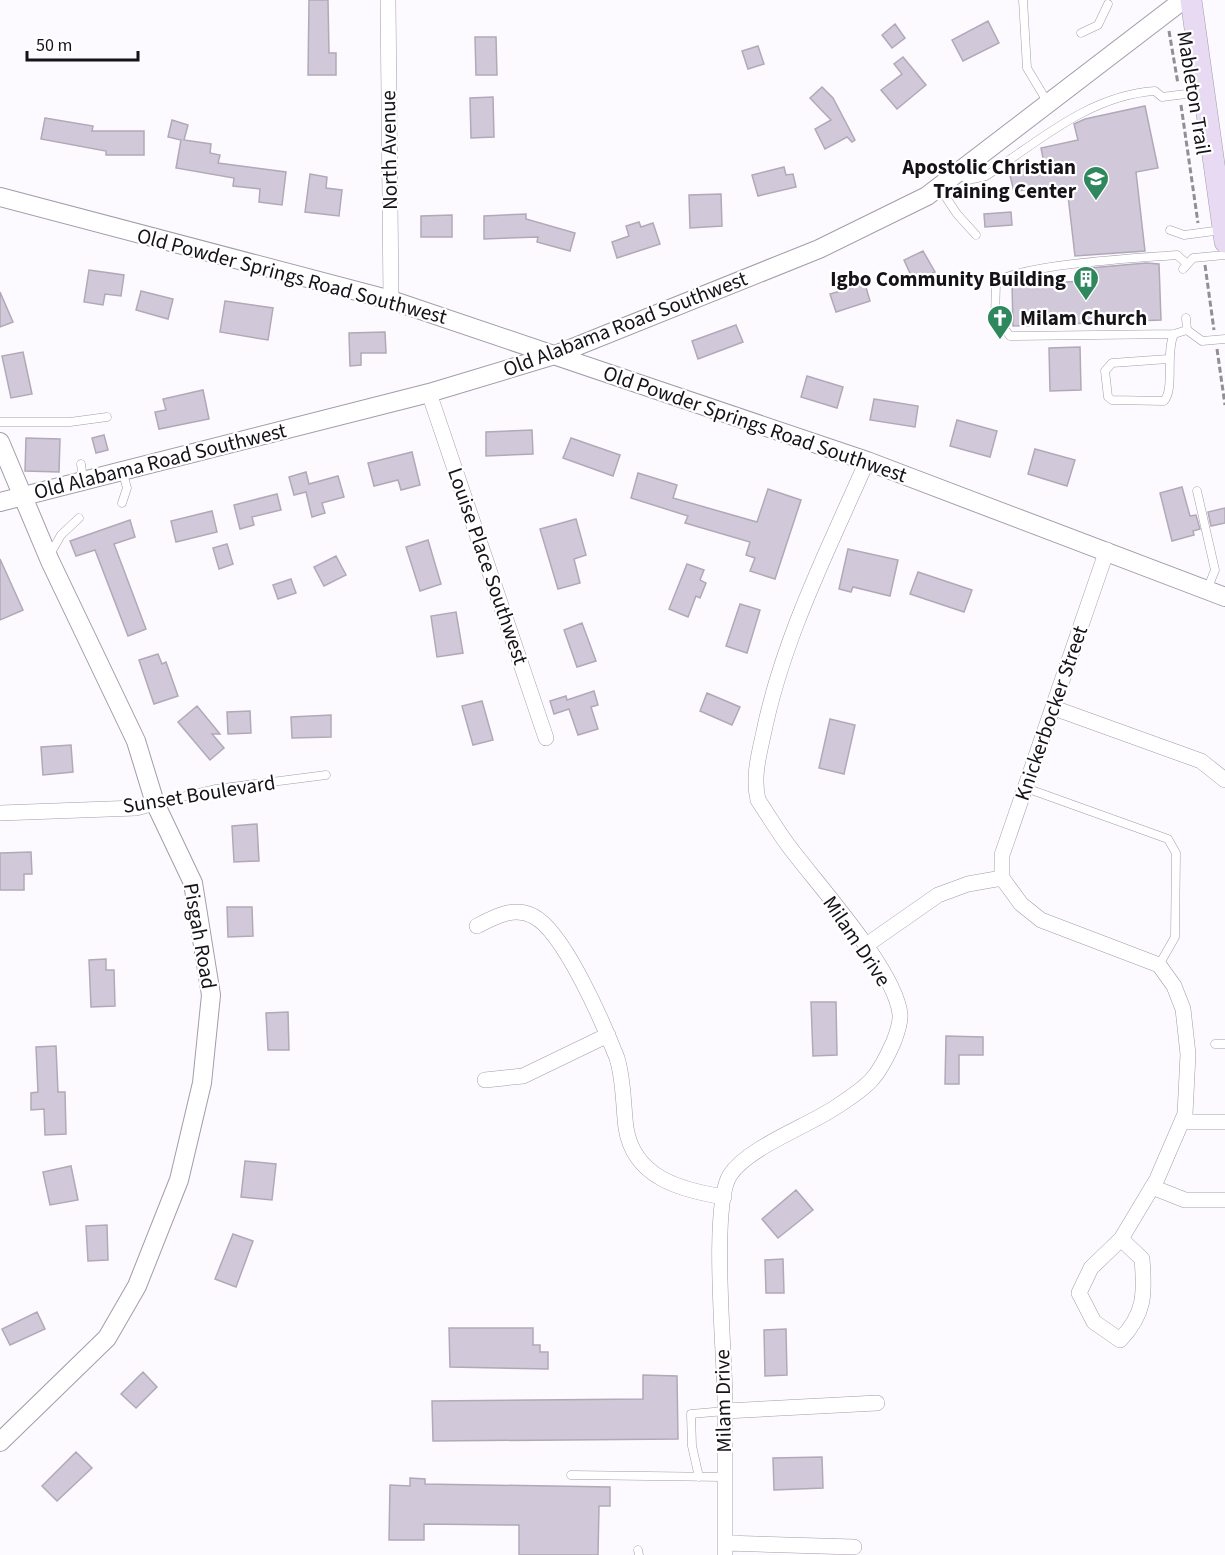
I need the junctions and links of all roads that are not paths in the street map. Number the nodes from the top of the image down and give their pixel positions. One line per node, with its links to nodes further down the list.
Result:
1 (388, 0): 16 (street, North Avenue)
2 (1023, 0): 8 (lane)
3 (1183, 0): 8 (street, Old Alabama Road Southwest)
4 (1191, 0): 7 (main road)
5 (1108, 4): 6 (lane)
6 (1081, 33)
7 (1204, 92): 9 (lane); 14 (main road)
8 (1048, 103): 9 (street, Old Alabama Road Southwest)
9 (958, 172): 10 (street, Old Alabama Road Southwest)
10 (939, 187): 13 (lane); 21 (street, Old Alabama Road Southwest)
11 (0, 197): 16 (street, Old Powder Springs Road Southwest)
12 (1170, 230): 14 (lane)
13 (976, 235)
14 (1224, 236)
15 (1225, 255): 19 (lane)
16 (391, 300): 21 (street, Old Powder Springs Road Southwest)
17 (1186, 318): 18 (lane)
18 (1187, 330): 19 (lane); 20 (lane)
19 (1174, 334): 22 (lane)
20 (1225, 339)
21 (555, 355): 23 (street, Old Alabama Road Southwest); 27 (street, Old Powder Springs Road Southwest)
22 (1168, 358): 22 (lane)
23 (429, 393): 28 (street, Old Alabama Road Southwest); 39 (street, Louise Place Southwest)
24 (107, 417): 25 (lane)
25 (0, 422)
26 (0, 442): 30 (street, Pisgah Road)
27 (867, 461): 34 (street, Old Powder Springs Road Southwest); 47 (street, Milam Drive)
28 (122, 470): 30 (street, Old Alabama Road Southwest); 32 (lane)
29 (1197, 491): 36 (lane)
30 (23, 495): 31 (street, Old Alabama Road Southwest); 35 (street, Pisgah Road)
31 (0, 502)
32 (122, 503)
33 (79, 518): 35 (lane)
34 (1107, 550): 36 (street, Old Powder Springs Road Southwest); 38 (street, Knickerbocker Street)
35 (48, 557): 43 (street, Pisgah Road)
36 (1207, 590): 37 (street, Old Powder Springs Road Southwest)
37 (1225, 597)
38 (1054, 708): 41 (street); 42 (street, Knickerbocker Street)
39 (546, 738)
40 (326, 775): 43 (lane, Sunset Boulevard)
41 (1225, 780)
42 (1026, 788): 45 (street, Knickerbocker Street); 48 (lane)
43 (155, 803): 44 (street, Sunset Boulevard); 61 (street, Pisgah Road)
44 (0, 813)
45 (1002, 878): 47 (street); 48 (street)
46 (477, 926): 49 (street)
47 (866, 946): 56 (street, Milam Drive)
48 (1159, 965): 53 (street)
49 (608, 1035): 52 (street); 56 (street)
50 (1215, 1044): 51 (lane)
51 (1225, 1044)
52 (485, 1080)
53 (1182, 1122): 54 (street); 55 (street)
54 (1225, 1122)
55 (1152, 1187): 57 (street); 58 (street)
56 (724, 1197): 60 (street, Milam Drive)
57 (1225, 1200)
58 (1121, 1239): 58 (street)
59 (877, 1403): 60 (street)
60 (724, 1411): 63 (lane); 64 (street, Milam Drive)
61 (0, 1442)
62 (571, 1475): 63 (lane)
63 (699, 1476): 64 (lane)
64 (724, 1477): 65 (street, Milam Drive)
65 (725, 1549): 66 (street)
66 (856, 1551)

